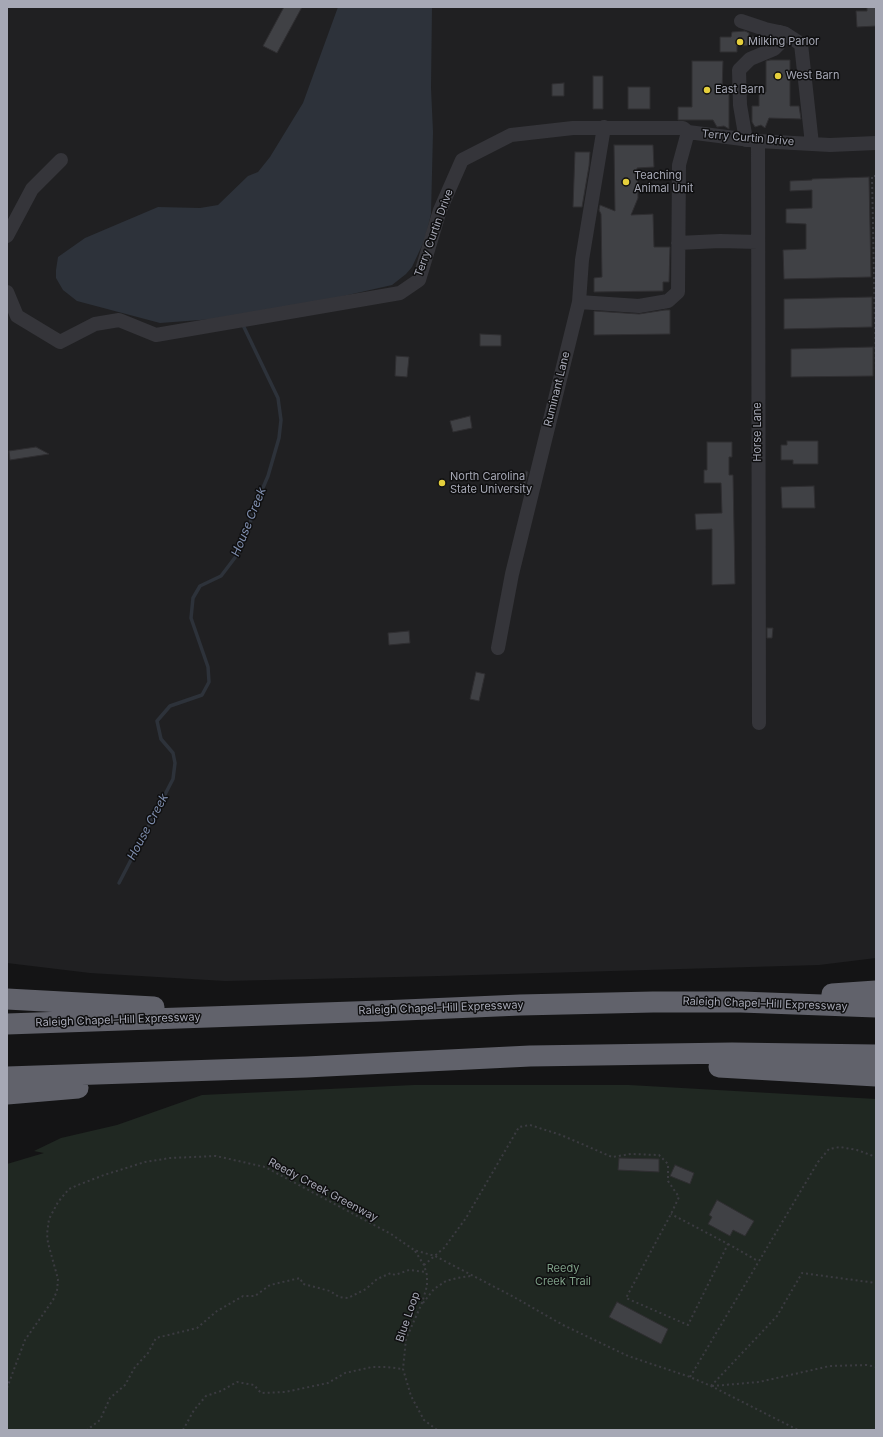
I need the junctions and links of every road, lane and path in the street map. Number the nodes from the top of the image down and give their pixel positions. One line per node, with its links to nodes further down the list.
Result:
1 (741, 21): 2 (lane)
2 (780, 32): 5 (lane, Horse Lane); 7 (lane)
3 (604, 127): 4 (lane, Terry Curtin Drive); 13 (lane, Terry Curtin Drive); 14 (lane, Ruminant Lane)
4 (688, 132): 5 (lane, Terry Curtin Drive); 12 (lane)
5 (752, 140): 7 (lane, Terry Curtin Drive); 11 (lane, Horse Lane)
6 (876, 143): 7 (lane, Terry Curtin Drive)
7 (812, 144)
8 (62, 160): 10 (lane)
9 (876, 176): 15 (path)
10 (7, 236)
11 (758, 242): 12 (lane); 17 (lane, Horse Lane)
12 (678, 243): 14 (lane)
13 (7, 292)
14 (579, 302): 16 (lane, Ruminant Lane)
15 (876, 374)
16 (498, 648)
17 (759, 723)
18 (876, 991): 20 (highway)
19 (7, 999): 22 (highway)
20 (741, 1002): 21 (highway, Raleigh Chapel–Hill Expressway); 22 (highway, Raleigh Chapel–Hill Expressway)
21 (876, 1008)
22 (260, 1015): 23 (highway, Raleigh Chapel–Hill Expressway)
23 (7, 1024)
24 (876, 1054): 25 (highway)
25 (530, 1056): 26 (highway); 27 (highway)
26 (306, 1067): 28 (highway); 29 (highway)
27 (876, 1076)
28 (7, 1077)
29 (7, 1094)
30 (876, 1157): 35 (path)
31 (671, 1214): 32 (path); 32 (path); 34 (path)
32 (728, 1244): 35 (path)
33 (414, 1250): 34 (path, Reedy Creek Greenway); 36 (path, Blue Loop); 45 (path, Reedy Creek Greenway)
34 (435, 1256): 36 (path); 38 (path, Reedy Creek Greenway)
35 (758, 1262): 43 (path)
36 (424, 1265): 37 (path, Blue Loop)
37 (426, 1272): 40 (path, Blue Loop); 46 (path)
38 (472, 1276): 40 (path); 43 (path, Reedy Creek Greenway)
39 (876, 1282): 44 (path)
40 (422, 1304): 42 (path, Blue Loop)
41 (876, 1367): 44 (path, Reedy Creek Greenway)
42 (403, 1369): 47 (path); 48 (path, Blue Loop)
43 (690, 1377): 44 (path, Reedy Creek Greenway)
44 (711, 1386): 49 (path, Reedy Creek Greenway)
45 (7, 1388)
46 (88, 1430)
47 (183, 1430)
48 (437, 1430)
49 (798, 1430)

